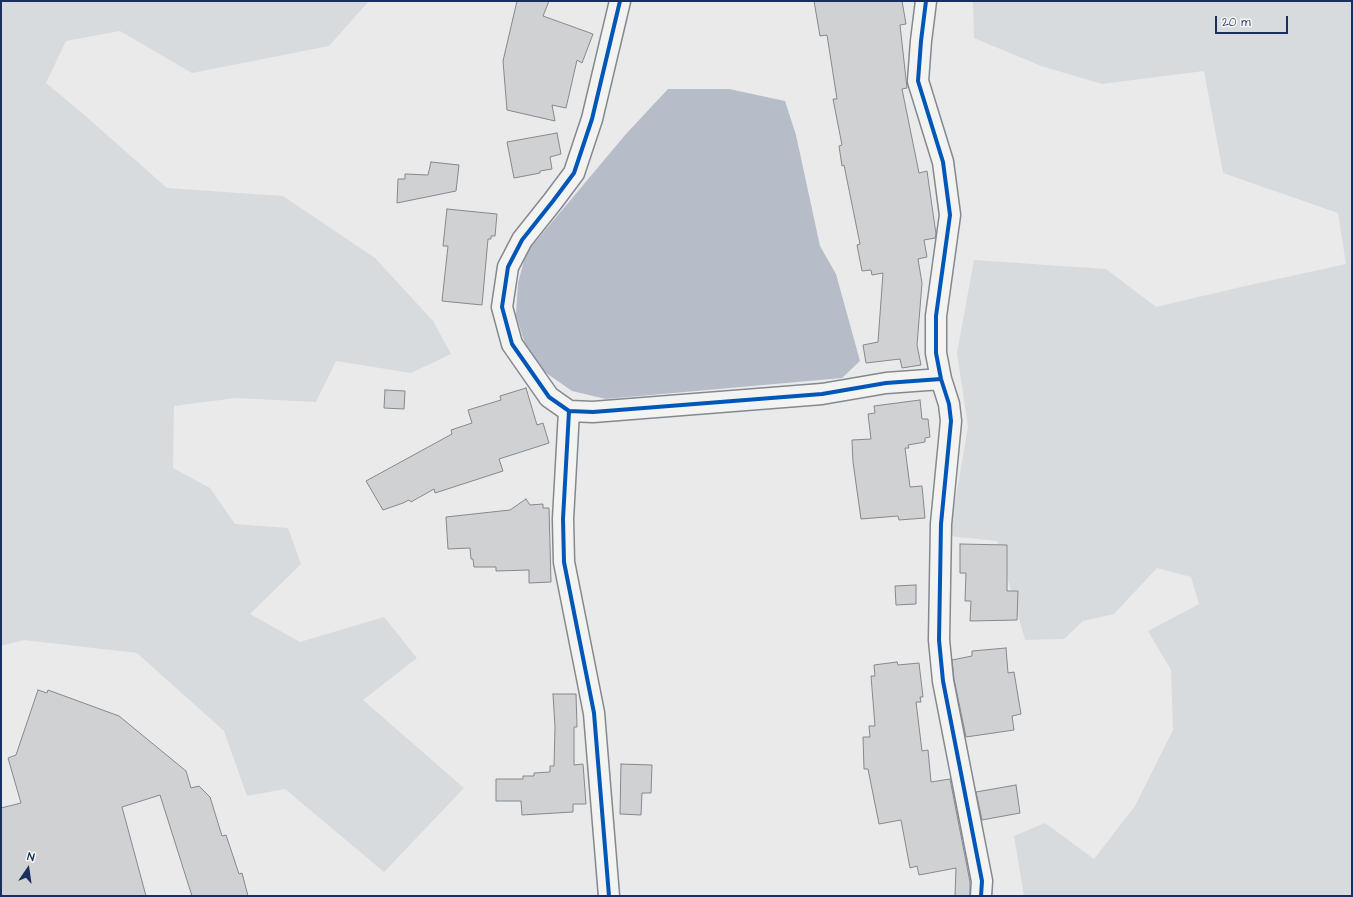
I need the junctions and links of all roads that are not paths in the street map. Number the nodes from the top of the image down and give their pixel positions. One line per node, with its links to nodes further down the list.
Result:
1 (620, 1): 4 (street)
2 (926, 1): 3 (street)
3 (941, 379): 4 (street); 6 (street)
4 (568, 411): 5 (street)
5 (609, 896)
6 (981, 896)

